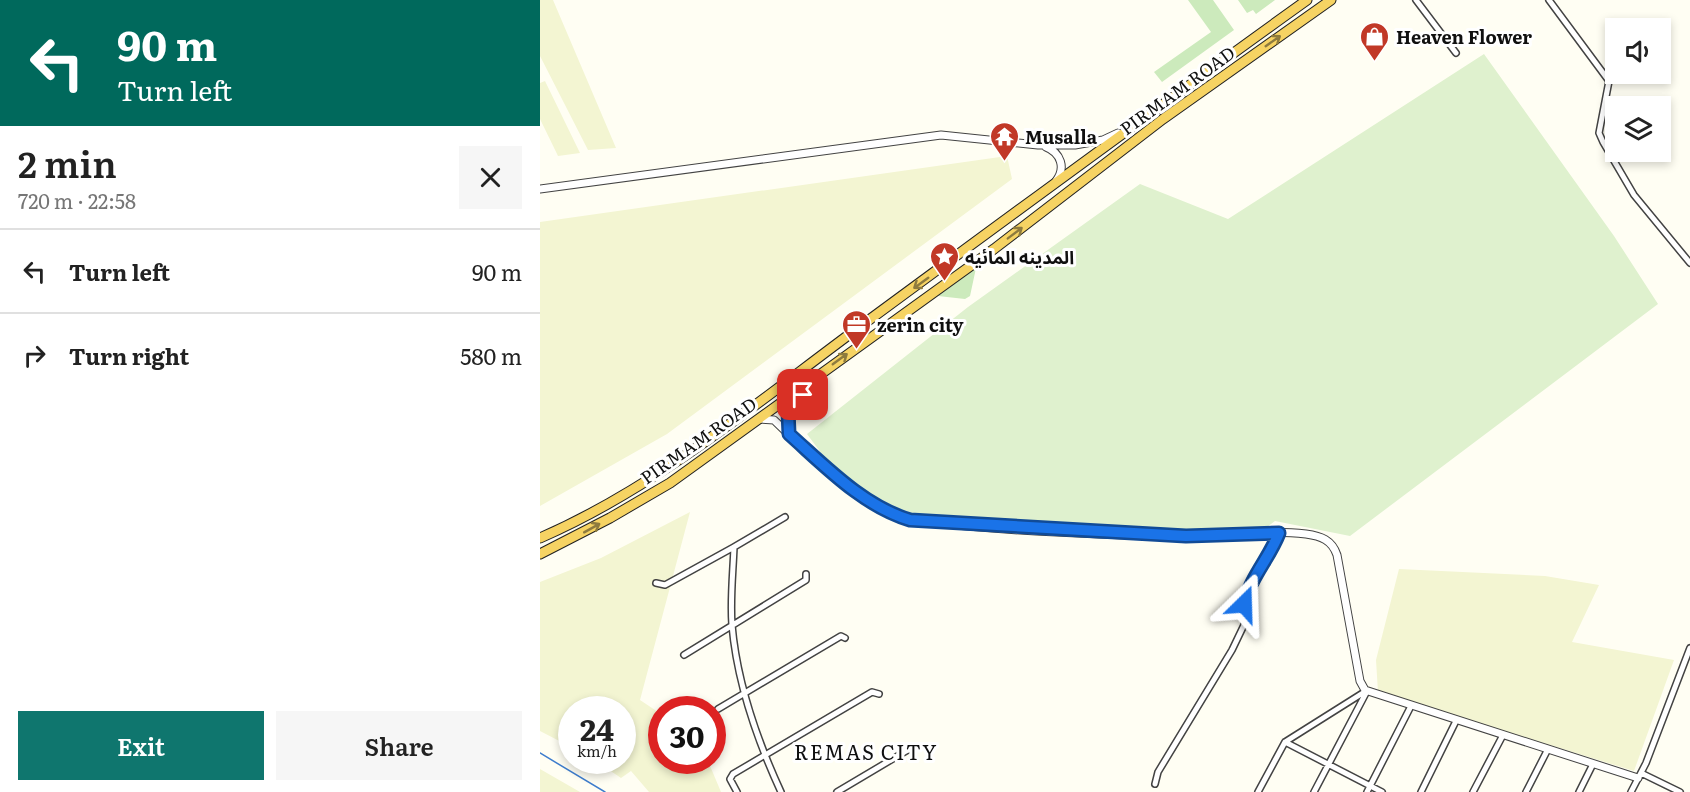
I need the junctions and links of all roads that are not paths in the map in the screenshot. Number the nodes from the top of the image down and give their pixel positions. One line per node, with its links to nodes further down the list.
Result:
1 (1307, 0): 6 (highway, PIRMAM ROAD)
2 (1331, 0): 7 (highway, PIRMAM ROAD, one-way to 2)
3 (1416, 0): 5 (street)
4 (1549, 0): 13 (street)
5 (1456, 53)
6 (1221, 60): 7 (highway); 8 (highway, PIRMAM ROAD)
7 (1230, 72): 14 (highway, PIRMAM ROAD, one-way to 7)
8 (1126, 129): 9 (street); 10 (highway, PIRMAM ROAD)
9 (1038, 145): 10 (street); 11 (street)
10 (1051, 187): 12 (highway, PIRMAM ROAD)
11 (540, 189)
12 (953, 259): 14 (highway); 20 (highway, PIRMAM ROAD, one-way to 20)
13 (1690, 263)
14 (966, 269): 15 (highway, PIRMAM ROAD, one-way to 14)
15 (808, 382): 16 (highway, PIRMAM ROAD); 17 (street)
16 (758, 419): 17 (street); 22 (highway, PIRMAM ROAD, one-way to 16)
17 (789, 434): 19 (street)
18 (785, 517): 21 (street)
19 (1279, 533): 29 (street); 43 (street)
20 (540, 538)
21 (734, 547): 24 (street); 25 (street)
22 (540, 554)
23 (806, 574): 25 (street)
24 (656, 583)
25 (732, 625): 28 (street); 30 (street)
26 (845, 638): 30 (street)
27 (1690, 648): 42 (street)
28 (684, 655)
29 (1366, 692): 33 (street); 36 (street); 40 (street)
30 (745, 694): 32 (street); 39 (street)
31 (879, 694): 39 (street)
32 (726, 705)
33 (1411, 706): 34 (street); 44 (street)
34 (1456, 721): 35 (street); 52 (street)
35 (1503, 735): 38 (street); 53 (street)
36 (1285, 742): 40 (street); 48 (street)
37 (911, 748): 47 (street)
38 (1548, 749): 41 (street); 54 (street)
39 (765, 756): 45 (street); 46 (street)
40 (1328, 764): 44 (street); 49 (street)
41 (1593, 764): 42 (street); 55 (street)
42 (1640, 776): 56 (street); 57 (street)
43 (1155, 783)
44 (1370, 786): 50 (street); 51 (street)
45 (737, 792)
46 (781, 792)
47 (837, 792)
48 (1258, 792)
49 (1314, 792)
50 (1367, 792)
51 (1382, 792)
52 (1421, 792)
53 (1473, 792)
54 (1526, 792)
55 (1579, 792)
56 (1631, 792)
57 (1680, 792)

